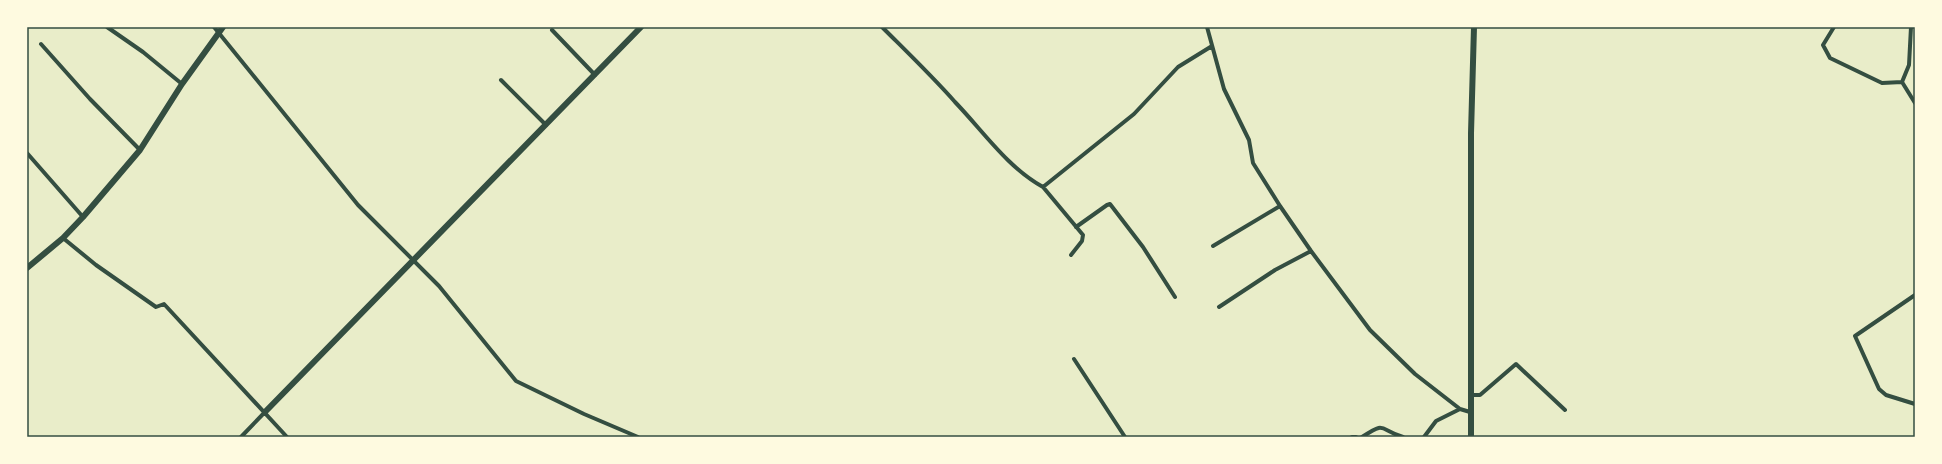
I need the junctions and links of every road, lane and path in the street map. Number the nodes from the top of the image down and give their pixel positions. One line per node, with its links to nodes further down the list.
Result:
1 (108, 27): 16 (street)
2 (214, 27): 9 (street)
3 (642, 27): 13 (street)
4 (882, 27): 21 (street)
5 (1207, 27): 12 (street)
6 (1474, 27): 35 (street)
7 (1834, 27): 15 (street)
8 (1912, 27): 15 (street)
9 (221, 30): 16 (street); 29 (street)
10 (552, 30): 13 (street)
11 (41, 44): 19 (street)
12 (1212, 46): 21 (street); 22 (street)
13 (595, 75): 18 (street)
14 (501, 80): 18 (street)
15 (1902, 82): 17 (street)
16 (182, 84): 19 (street)
17 (1915, 103)
18 (546, 125): 29 (street)
19 (140, 150): 23 (street)
20 (27, 153): 23 (street)
21 (1043, 187): 24 (street)
22 (1280, 206): 26 (street); 27 (street)
23 (83, 217): 25 (street)
24 (1076, 227): 28 (street); 32 (street)
25 (63, 238): 30 (street); 39 (street)
26 (1213, 246)
27 (1311, 250): 33 (street); 37 (street)
28 (1071, 255)
29 (413, 262): 39 (street); 43 (street)
30 (27, 268)
31 (1915, 295): 36 (street)
32 (1175, 297)
33 (1219, 307)
34 (1074, 359): 44 (street)
35 (1470, 395): 38 (street); 40 (street)
36 (1915, 404)
37 (1460, 409): 40 (street); 49 (street)
38 (1565, 410)
39 (265, 412): 41 (street); 42 (street)
40 (1470, 412): 50 (street)
41 (241, 437)
42 (287, 437)
43 (638, 437)
44 (1125, 437)
45 (1352, 437): 46 (street)
46 (1356, 437)
47 (1362, 437): 48 (street)
48 (1403, 437)
49 (1424, 437)
50 (1470, 437)

